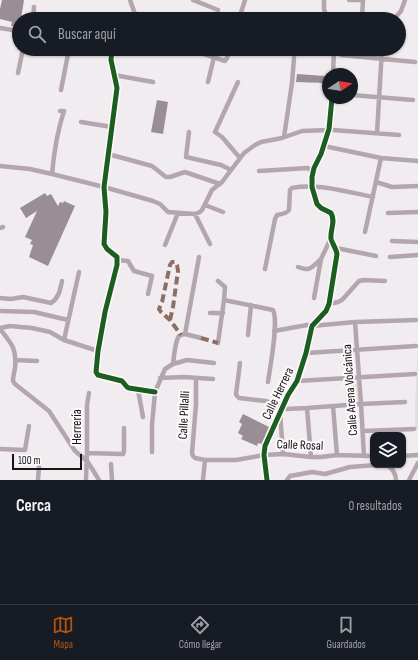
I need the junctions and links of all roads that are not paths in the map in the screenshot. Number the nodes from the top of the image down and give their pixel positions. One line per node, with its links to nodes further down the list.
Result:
1 (130, 0): 11 (street)
2 (193, 0): 9 (street)
3 (245, 0): 12 (street)
4 (324, 0): 13 (street)
5 (349, 0): 6 (street)
6 (362, 0): 14 (street)
7 (405, 0): 15 (street)
8 (34, 7): 10 (street)
9 (218, 10)
10 (34, 12)
11 (134, 12)
12 (241, 12)
13 (325, 12)
14 (362, 12)
15 (400, 12)
16 (0, 28): 17 (street)
17 (12, 30)
18 (22, 56): 30 (street)
19 (68, 56): 35 (street)
20 (111, 56): 31 (street)
21 (211, 56): 25 (street)
22 (228, 56): 25 (street)
23 (334, 56): 29 (street)
24 (351, 56): 27 (street)
25 (214, 57): 33 (street)
26 (294, 58): 47 (street)
27 (382, 59): 28 (street); 37 (street)
28 (415, 62)
29 (333, 68)
30 (18, 73)
31 (114, 75): 32 (street); 42 (street)
32 (153, 82)
33 (208, 82)
34 (238, 82): 50 (street)
35 (61, 90)
36 (358, 95): 37 (street)
37 (380, 97): 38 (street); 45 (street)
38 (413, 100)
39 (332, 104): 43 (street)
40 (60, 111): 57 (street)
41 (81, 122): 42 (street)
42 (112, 127): 49 (street)
43 (331, 130): 45 (street); 47 (street); 48 (street)
44 (189, 132): 54 (street)
45 (376, 133): 46 (street)
46 (399, 135)
47 (284, 137): 50 (street)
48 (324, 146): 51 (street); 56 (street)
49 (108, 154): 59 (street); 61 (street)
50 (240, 158): 54 (street)
51 (381, 158): 52 (street); 58 (street)
52 (418, 161)
53 (0, 166): 57 (street)
54 (231, 170): 59 (street)
55 (258, 170): 56 (street)
56 (313, 173): 62 (street)
57 (52, 174): 61 (street)
58 (376, 182): 60 (street); 63 (street)
59 (220, 184): 64 (street)
60 (418, 186)
61 (104, 187): 67 (street); 82 (street)
62 (312, 187): 63 (street); 71 (street); 84 (street)
63 (373, 197): 70 (street)
64 (205, 204): 65 (street); 69 (street)
65 (223, 212)
66 (418, 212): 68 (street)
67 (178, 213): 69 (street); 75 (street)
68 (388, 213)
69 (195, 214): 74 (street)
70 (365, 232)
71 (331, 238): 76 (street); 81 (street)
72 (392, 241): 73 (street)
73 (418, 242)
74 (210, 244)
75 (165, 245)
76 (336, 248): 78 (street); 93 (street)
77 (418, 255): 80 (street)
78 (376, 256)
79 (199, 257): 104 (street)
80 (390, 257)
81 (321, 259): 83 (street); 91 (street)
82 (117, 260): 89 (street); 111 (street)
83 (298, 267)
84 (265, 269)
85 (79, 272): 98 (street)
86 (62, 281): 90 (street)
87 (218, 281): 92 (street)
88 (385, 282): 93 (street)
89 (148, 294)
90 (0, 298)
91 (314, 298)
92 (224, 300): 94 (street); 97 (street)
93 (329, 304): 101 (street)
94 (252, 305): 103 (street); 105 (street)
95 (0, 311): 98 (street)
96 (210, 313): 97 (street)
97 (223, 313): 108 (street)
98 (68, 320): 107 (street)
99 (416, 320): 100 (street)
100 (355, 322): 101 (street); 110 (street, Calle Arena Volcánica)
101 (312, 326): 103 (street); 112 (street, Calle Herrera)
102 (0, 328): 107 (street); 113 (street)
103 (274, 331): 124 (street)
104 (185, 334): 106 (street); 117 (street)
105 (248, 335)
106 (201, 338)
107 (64, 340): 111 (street)
108 (218, 343)
109 (416, 346): 110 (street)
110 (357, 349): 112 (street); 119 (street, Calle Arena Volcánica)
111 (98, 351): 125 (street)
112 (306, 353): 123 (street, Calle Herrera)
113 (15, 360): 114 (street); 151 (street)
114 (37, 361)
115 (214, 362): 117 (street)
116 (240, 363): 132 (street)
117 (173, 364): 120 (street)
118 (415, 374): 119 (street)
119 (359, 377): 123 (street); 129 (street, Calle Arena Volcánica)
120 (160, 378): 121 (street); 126 (street)
121 (196, 378): 122 (street); 141 (street, Calle Pillalli)
122 (214, 379)
123 (298, 381): 132 (street, Calle Herrera)
124 (268, 382)
125 (138, 390): 126 (street); 133 (street)
126 (155, 392): 140 (street)
127 (89, 393): 139 (street, Herrería)
128 (405, 402): 129 (street)
129 (361, 404): 130 (street); 137 (street, Calle Arena Volcánica)
130 (333, 406): 131 (street); 145 (street)
131 (307, 408): 132 (street); 149 (street)
132 (281, 409): 142 (street, Calle Herrera); 143 (street, Calle Herrera)
133 (142, 417)
134 (29, 426): 138 (street)
135 (124, 428): 139 (street)
136 (414, 429): 137 (street)
137 (363, 431): 146 (street, Calle Arena Volcánica)
138 (0, 449)
139 (87, 452): 151 (street, Herrería)
140 (152, 452)
141 (192, 453): 150 (street, Calle Rosal)
142 (264, 454): 143 (street, Calle Rosal); 150 (street, Calle Rosal); 162 (street)
143 (283, 454): 149 (street, Calle Rosal)
144 (418, 455): 148 (street)
145 (337, 456): 146 (street, Calle Rosal); 149 (street, Calle Rosal)
146 (364, 456): 147 (street, Calle Rosal)
147 (370, 456)
148 (406, 456)
149 (311, 457)
150 (205, 460): 161 (street)
151 (87, 461): 158 (street, Herrería); 159 (street)
152 (418, 463): 165 (street)
153 (111, 464): 160 (street)
154 (370, 465): 163 (street)
155 (39, 467): 157 (street)
156 (391, 468): 164 (street)
157 (38, 480)
158 (86, 480)
159 (99, 480)
160 (112, 480)
161 (203, 480)
162 (267, 480)
163 (287, 480)
164 (396, 480)
165 (409, 480)

